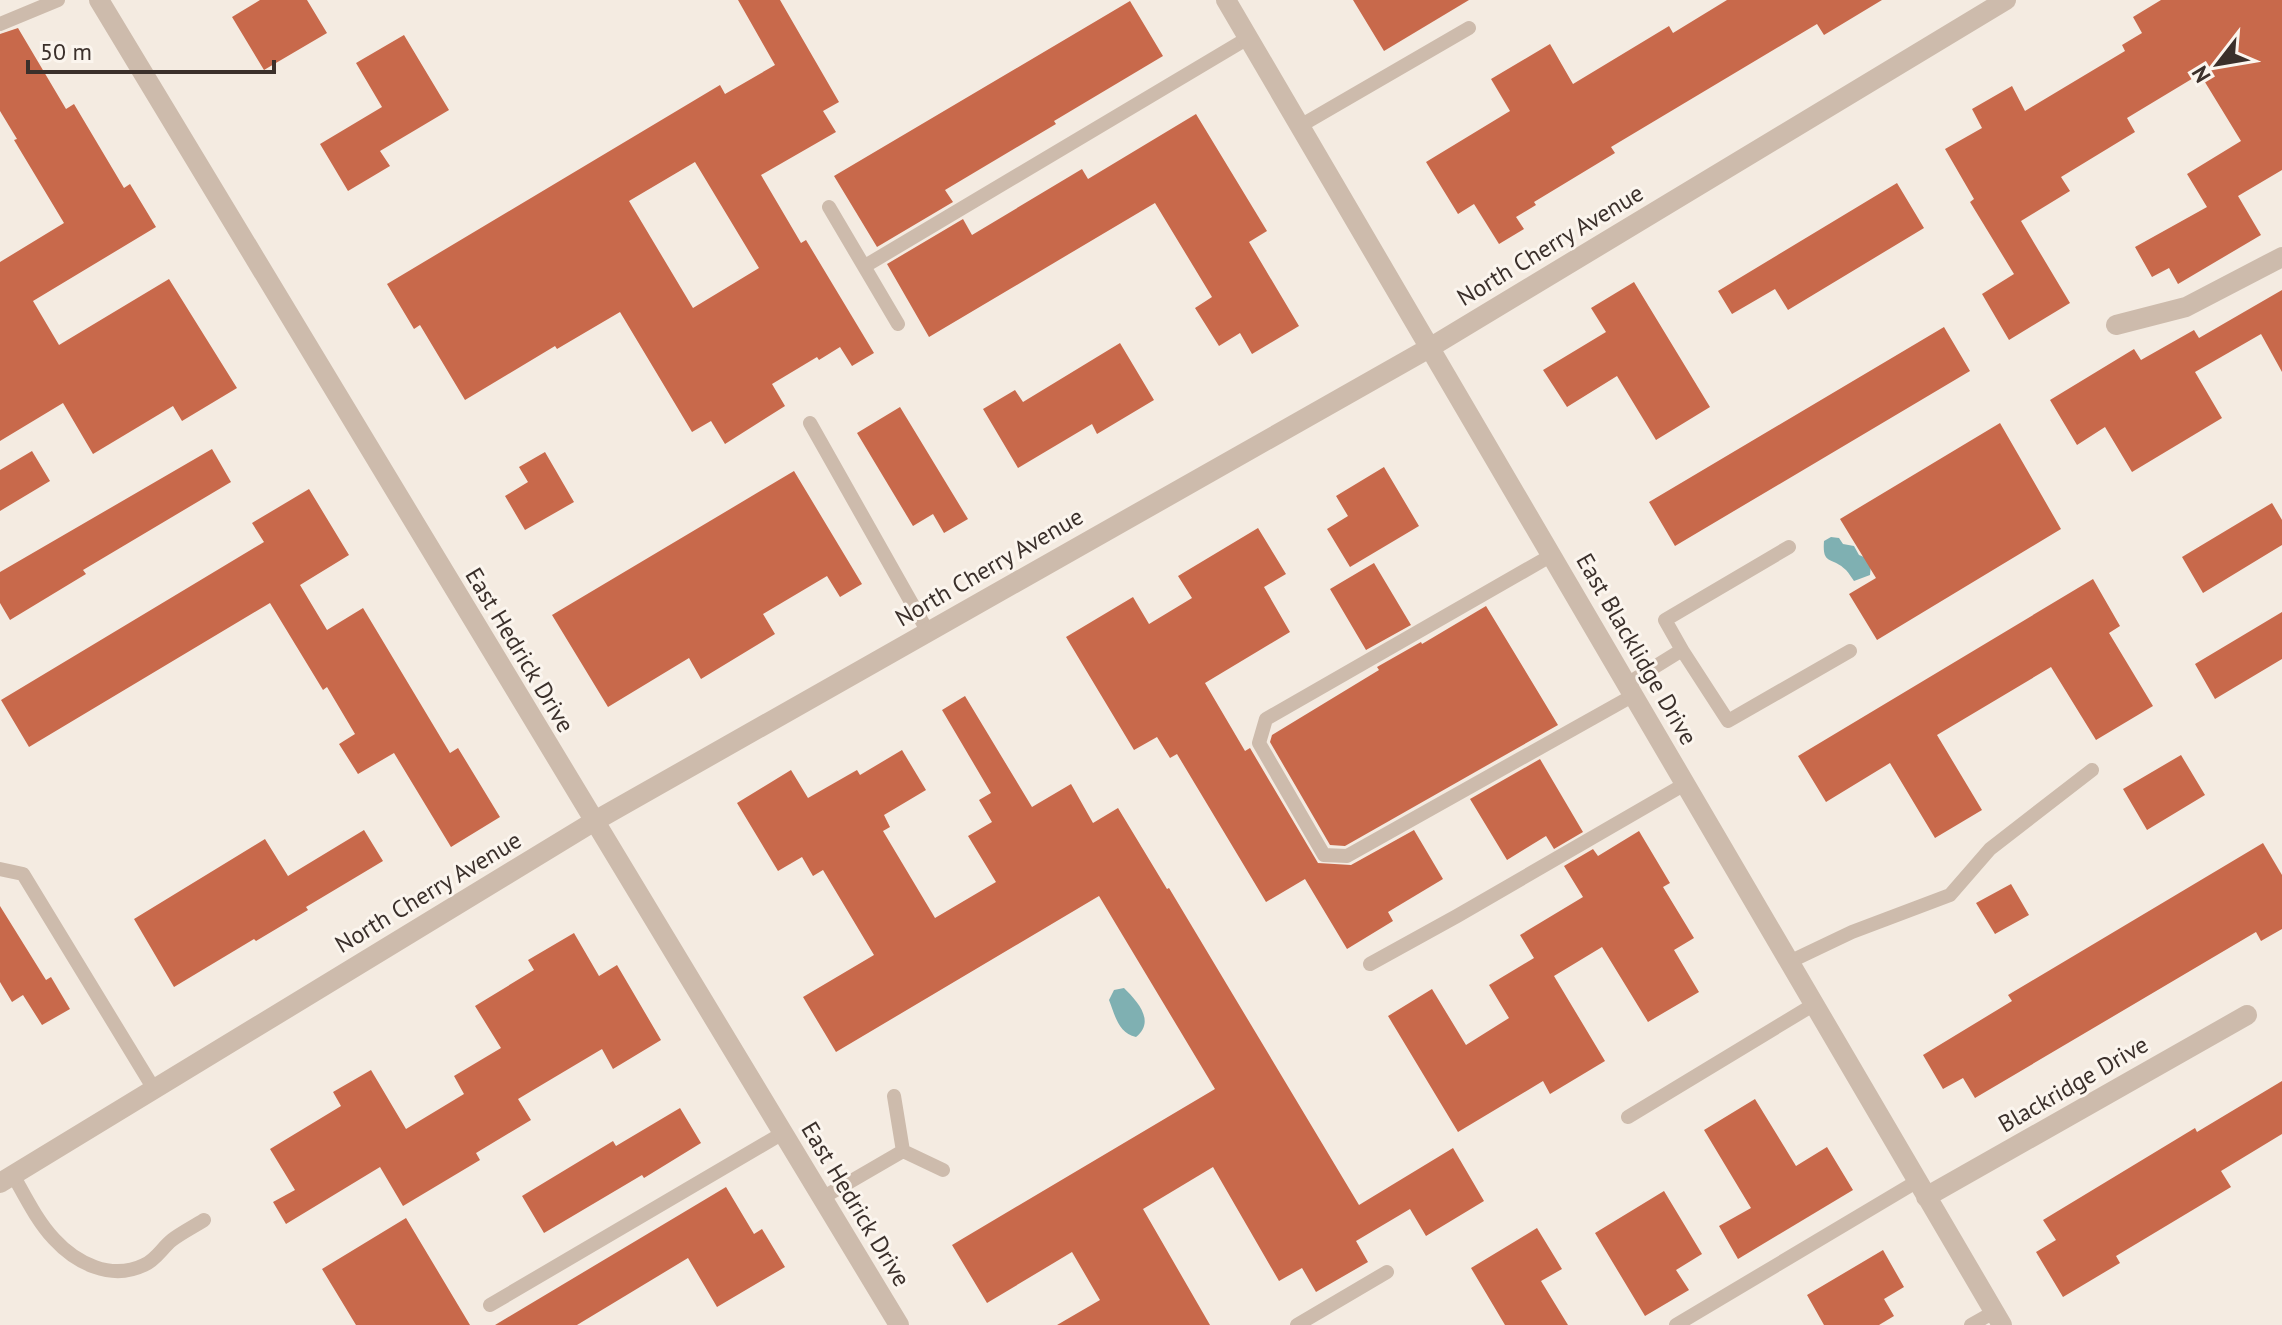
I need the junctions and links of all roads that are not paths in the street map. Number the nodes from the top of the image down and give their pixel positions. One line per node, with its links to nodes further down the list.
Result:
1 (58, 0): 5 (lane)
2 (99, 0): 24 (street, East Hedrick Drive)
3 (1226, 0): 7 (street, East Blacklidge Drive)
4 (2006, 0): 14 (street, North Cherry Avenue)
5 (0, 24)
6 (1469, 28): 8 (lane)
7 (1248, 38): 8 (street, East Blacklidge Drive); 11 (lane)
8 (1300, 126): 14 (street, East Blacklidge Drive)
9 (829, 207): 11 (lane)
10 (2282, 257): 13 (street)
11 (865, 266): 12 (lane)
12 (898, 324)
13 (2116, 325)
14 (1431, 347): 17 (street, East Blacklidge Drive); 18 (street, North Cherry Avenue)
15 (810, 423): 18 (lane)
16 (1789, 547): 19 (lane)
17 (1552, 555): 21 (street, East Blacklidge Drive); 21 (lane)
18 (928, 632): 24 (street, North Cherry Avenue)
19 (1682, 650): 20 (lane); 21 (lane)
20 (1850, 651)
21 (1630, 690): 23 (street, East Blacklidge Drive)
22 (2092, 770): 26 (lane)
23 (1685, 784): 26 (street, East Blacklidge Drive); 27 (lane)
24 (593, 822): 30 (street, North Cherry Avenue); 33 (street, East Hedrick Drive)
25 (0, 869): 30 (lane)
26 (1789, 962): 28 (street, East Blacklidge Drive)
27 (1370, 964)
28 (1813, 1005): 32 (lane); 37 (street, East Blacklidge Drive)
29 (2247, 1015): 37 (street, Blackridge Drive)
30 (154, 1089): 36 (street, North Cherry Avenue)
31 (894, 1096): 34 (lane)
32 (1628, 1117)
33 (783, 1133): 38 (street, East Hedrick Drive); 41 (lane)
34 (903, 1151): 35 (lane); 38 (lane)
35 (943, 1170)
36 (6, 1179): 39 (lane)
37 (1921, 1189): 42 (street, East Blacklidge Drive); 45 (lane)
38 (822, 1198): 43 (street, East Hedrick Drive)
39 (204, 1220)
40 (1387, 1272): 44 (lane)
41 (490, 1305)
42 (1998, 1318): 46 (lane)
43 (899, 1325)
44 (1297, 1325)
45 (1676, 1325)
46 (1971, 1325)

